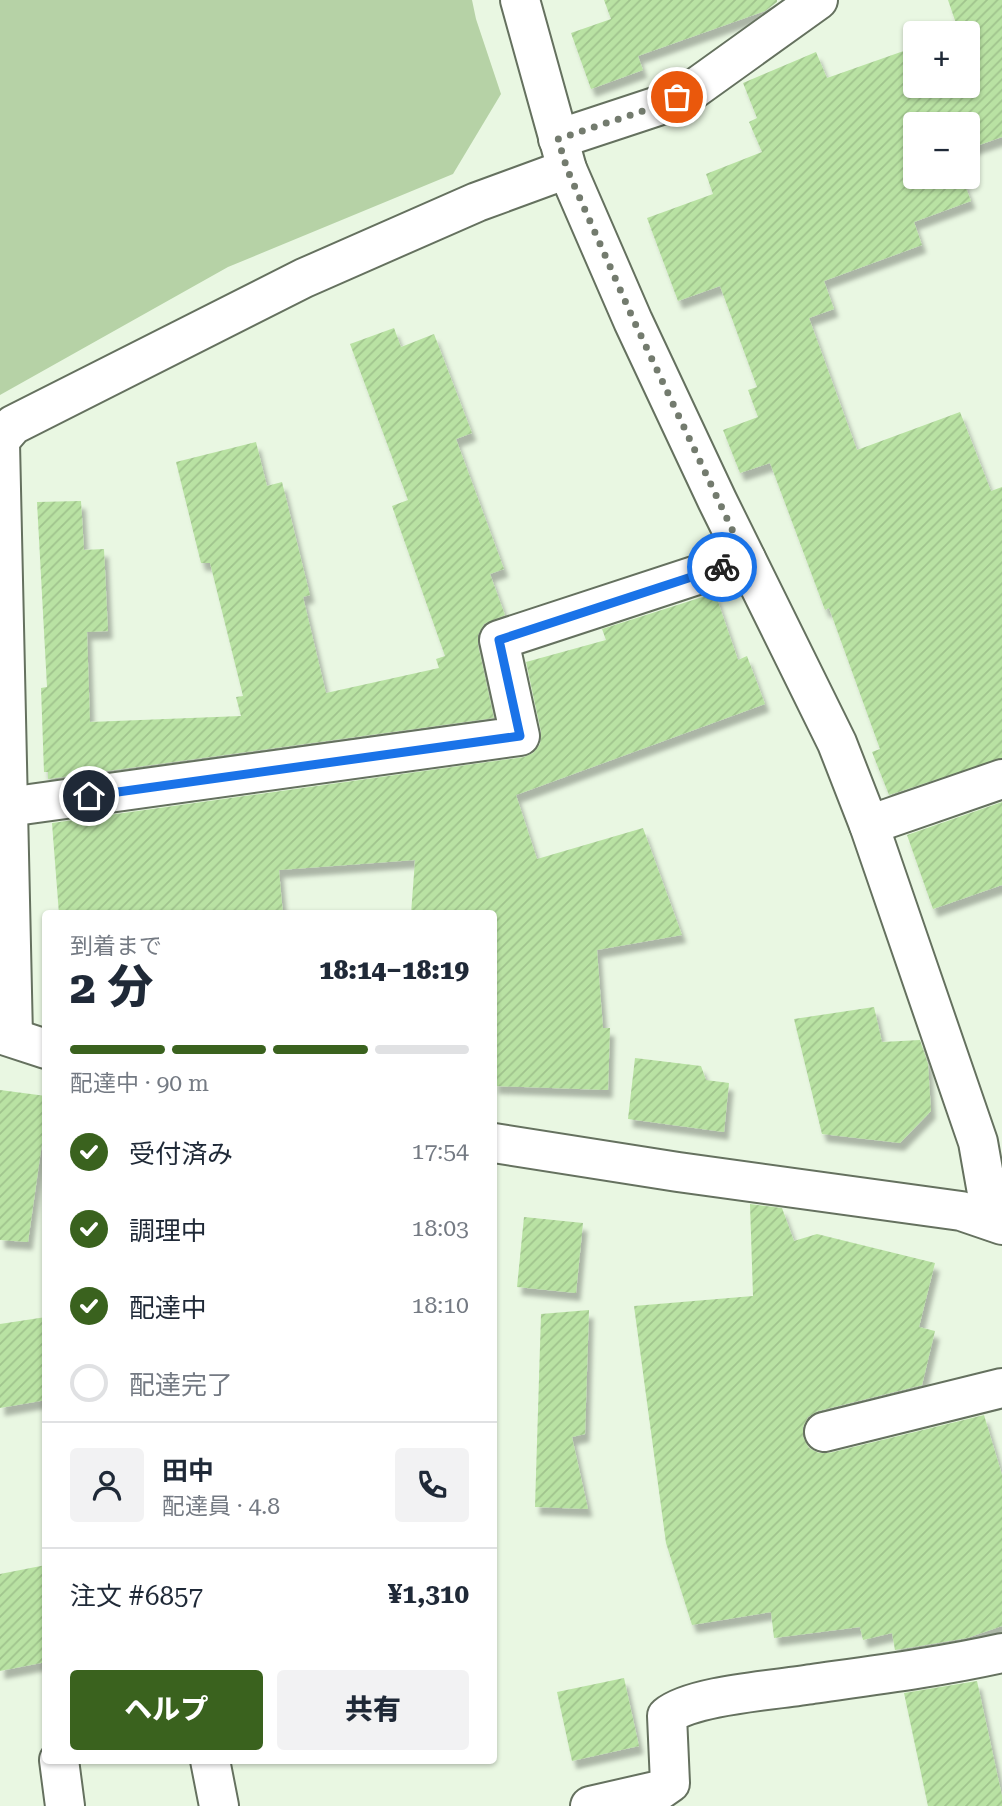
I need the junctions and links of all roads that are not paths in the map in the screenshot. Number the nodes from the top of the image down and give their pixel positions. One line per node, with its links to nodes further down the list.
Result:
1 (520, 0): 3 (street)
2 (818, 0): 3 (street)
3 (563, 154): 4 (street); 5 (street)
4 (0, 442): 7 (street)
5 (746, 559): 7 (street); 8 (street)
6 (1002, 779): 8 (street)
7 (8, 807): 9 (street)
8 (869, 825): 11 (street)
9 (19, 1040)
10 (497, 1143): 11 (street)
11 (997, 1223)
12 (1002, 1388): 13 (street)
13 (824, 1432)
14 (1002, 1653): 17 (street)
15 (60, 1764): 18 (street)
16 (211, 1764): 19 (street)
17 (673, 1798): 20 (street)
18 (65, 1806)
19 (219, 1806)
20 (590, 1806)

